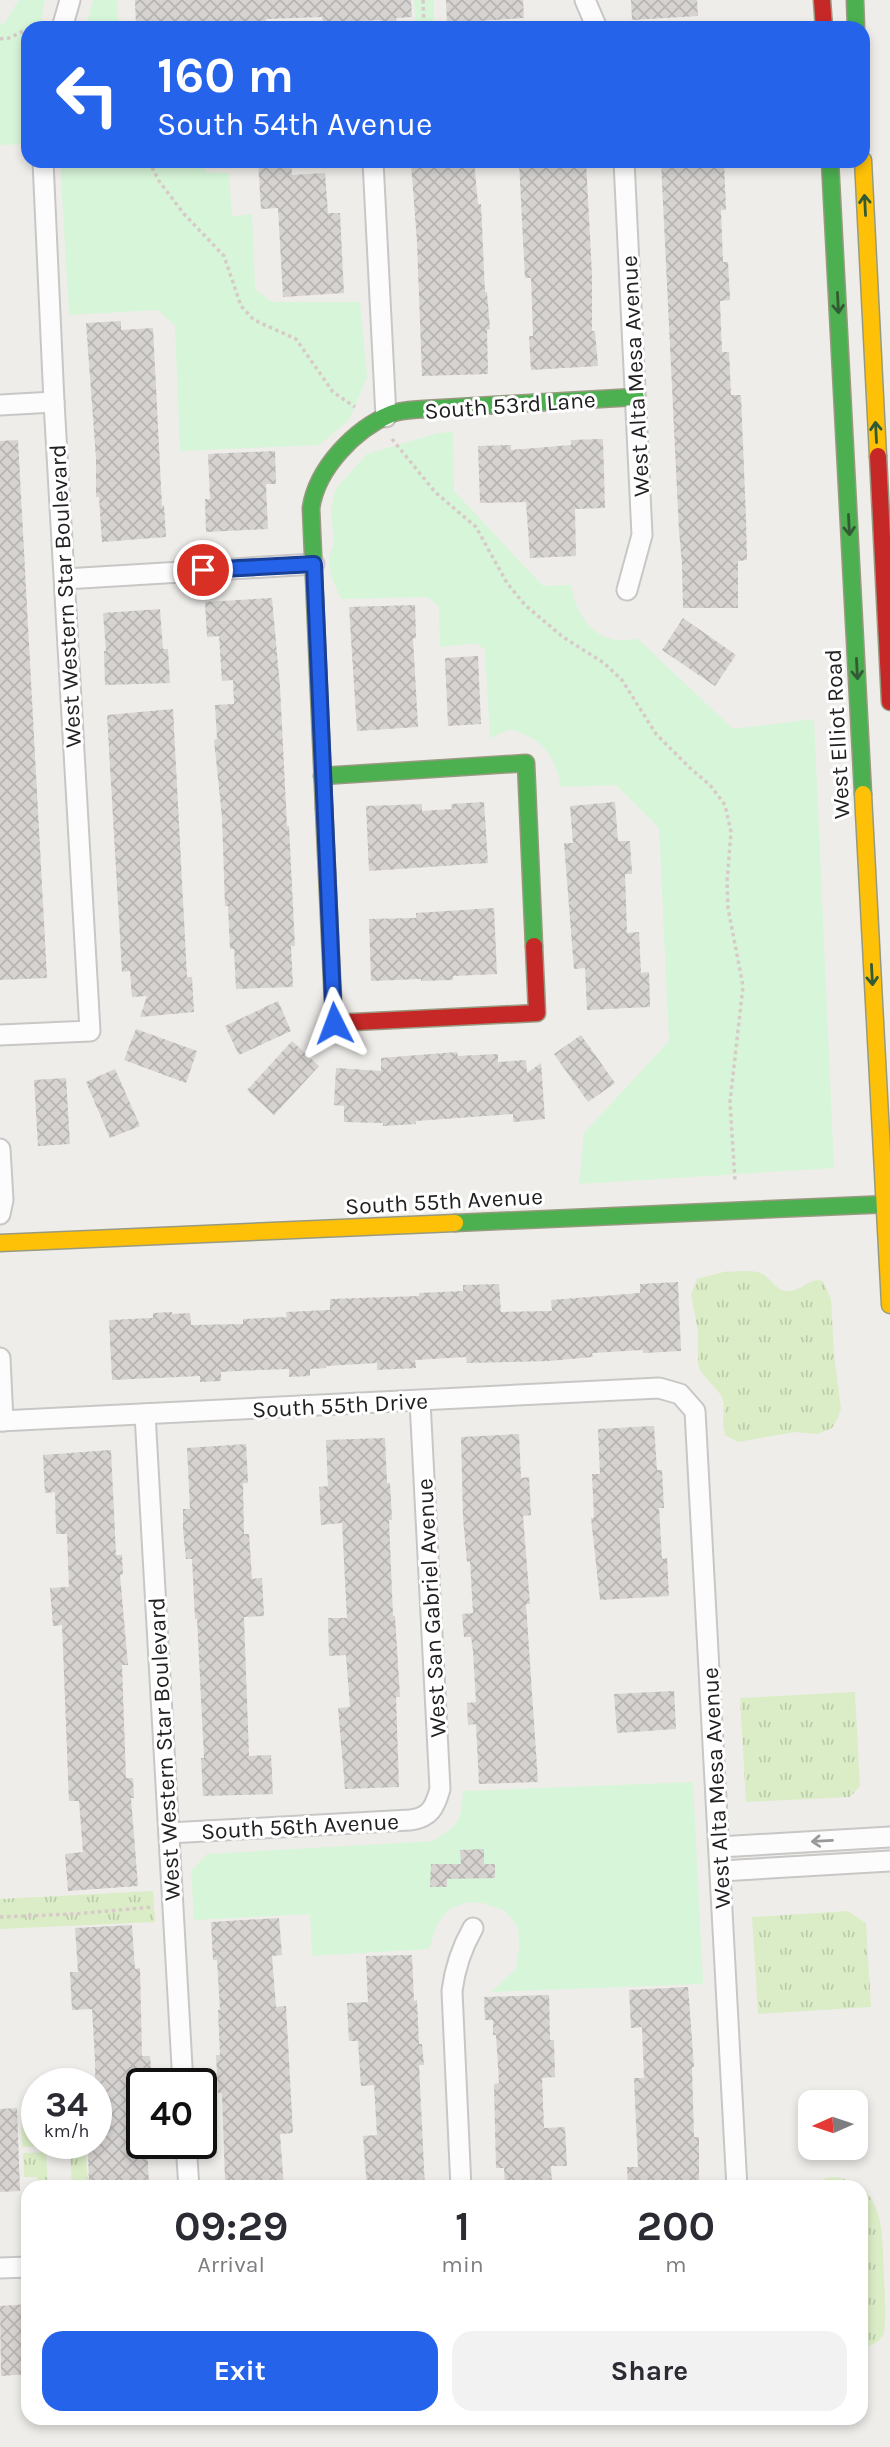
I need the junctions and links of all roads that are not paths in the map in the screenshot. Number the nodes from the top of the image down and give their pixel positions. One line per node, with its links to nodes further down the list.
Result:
1 (71, 0): 5 (street)
2 (585, 0): 6 (street)
3 (822, 0): 7 (street)
4 (855, 0): 8 (street)
5 (64, 21)
6 (594, 21)
7 (824, 21)
8 (856, 21)
9 (43, 168): 15 (street, West Western Star Boulevard)
10 (373, 168): 17 (street)
11 (624, 168): 14 (street, West Alta Mesa Avenue)
12 (831, 168): 22 (street, West Elliot Road, one-way to 22)
13 (863, 168): 21 (street, one-way to 13)
14 (636, 397): 17 (street, South 53rd Lane); 20 (street, West Alta Mesa Avenue)
15 (54, 402): 16 (street); 19 (street, West Western Star Boulevard)
16 (0, 405)
17 (381, 418): 18 (street)
18 (314, 564): 19 (street); 24 (street)
19 (65, 579): 25 (street, West Western Star Boulevard)
20 (627, 590)
21 (888, 598): 22 (street); 23 (street)
22 (853, 600): 27 (street, West Elliot Road, one-way to 27)
23 (890, 702)
24 (322, 775): 24 (street)
25 (0, 1035)
26 (0, 1149): 28 (street)
27 (887, 1204): 29 (street, South 55th Avenue); 30 (street, West Elliot Road)
28 (0, 1214)
29 (0, 1243)
30 (890, 1305)
31 (0, 1358): 35 (street)
32 (680, 1394): 33 (street, South 55th Drive); 39 (street, West Alta Mesa Avenue)
33 (419, 1401): 34 (street, South 55th Drive); 36 (street, West San Gabriel Avenue)
34 (145, 1415): 35 (street, South 55th Drive); 37 (street, West Western Star Boulevard)
35 (1, 1421)
36 (430, 1813): 37 (street, South 56th Avenue)
37 (169, 1833): 43 (street, West Western Star Boulevard)
38 (890, 1837): 39 (street, one-way to 39)
39 (719, 1847): 41 (street, West Alta Mesa Avenue)
40 (890, 1861): 41 (street)
41 (721, 1871): 47 (street, West Alta Mesa Avenue)
42 (473, 1928): 46 (street)
43 (182, 2068)
44 (187, 2159): 45 (street)
45 (188, 2180)
46 (461, 2180)
47 (737, 2180)
48 (21, 2267): 49 (street)
49 (0, 2268)

